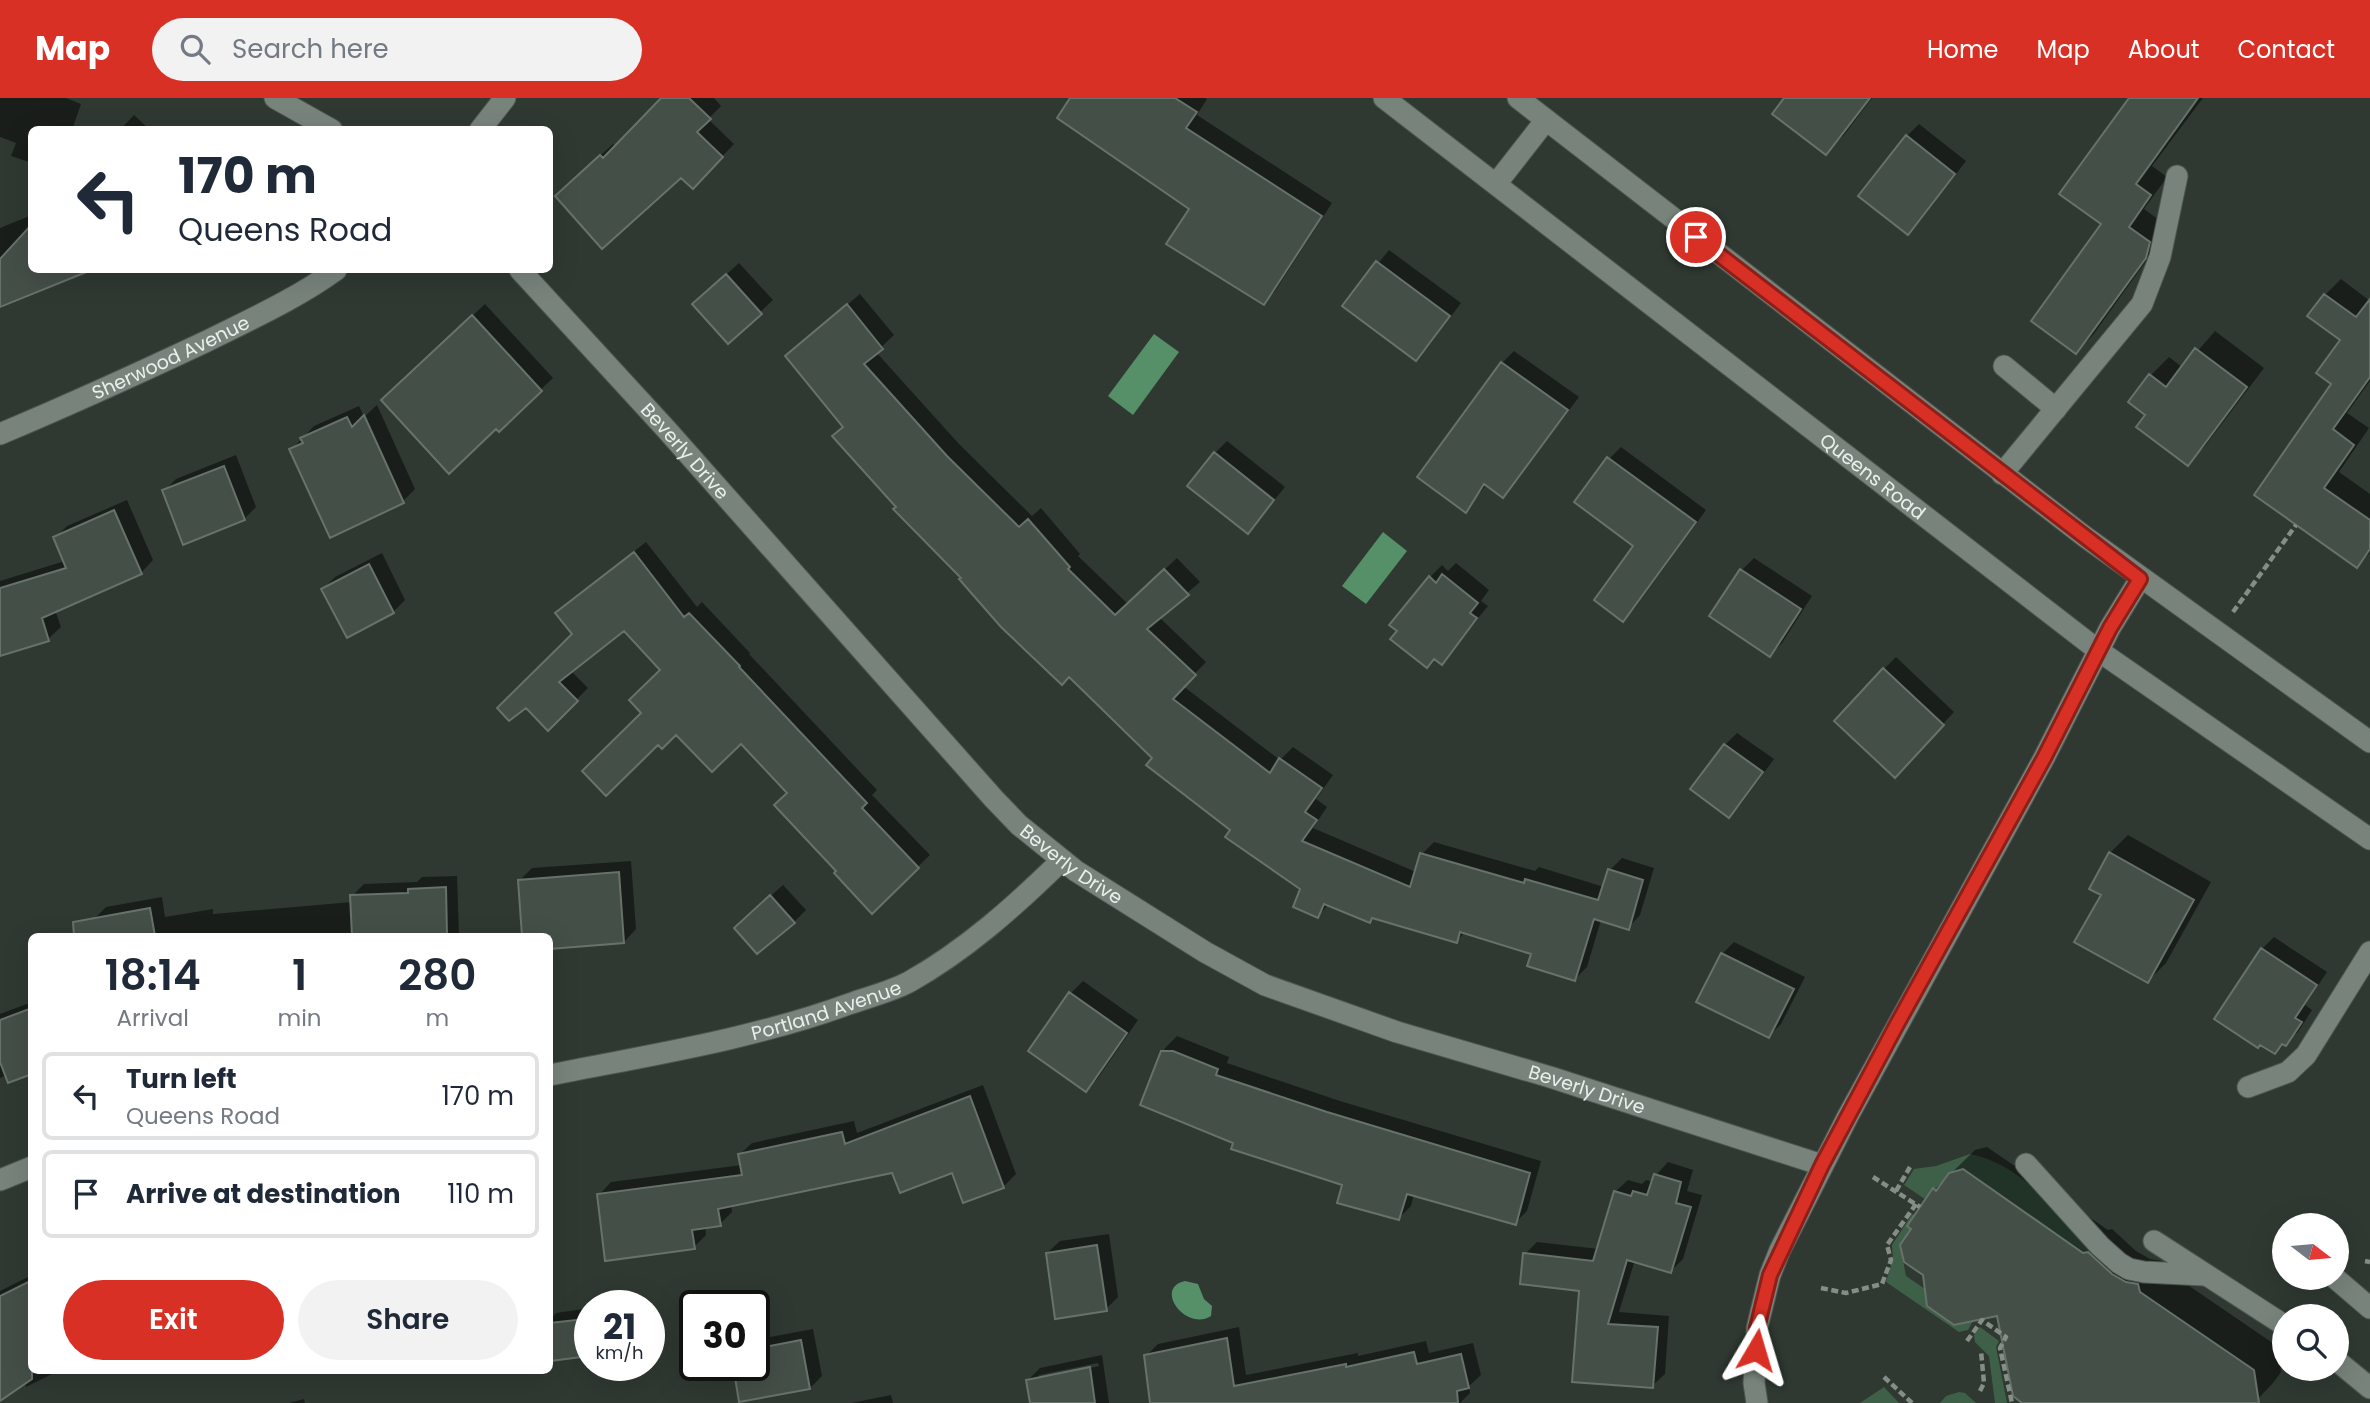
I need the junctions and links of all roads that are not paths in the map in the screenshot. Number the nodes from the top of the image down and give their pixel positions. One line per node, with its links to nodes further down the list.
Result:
1 (275, 98): 6 (street)
2 (505, 98): 7 (street)
3 (1384, 98): 9 (street, Queens Road)
4 (1518, 98): 5 (street)
5 (1546, 120): 9 (street); 15 (street)
6 (325, 126)
7 (483, 126)
8 (2177, 176): 13 (street)
9 (1496, 184): 17 (street, Queens Road)
10 (331, 273): 14 (street, Sherwood Avenue)
11 (523, 273): 20 (street, Beverly Drive)
12 (2004, 366): 13 (street)
13 (2056, 410): 15 (street)
14 (0, 434)
15 (2002, 474): 16 (street)
16 (2140, 579): 17 (street); 18 (street)
17 (2099, 651): 19 (street, Queens Road); 25 (street)
18 (2370, 742)
19 (2370, 839)
20 (1062, 860): 22 (street, Portland Avenue); 25 (street, Beverly Drive)
21 (2370, 952): 23 (street)
22 (553, 1074)
23 (2248, 1087)
24 (2026, 1164): 29 (street)
25 (1822, 1165): 35 (street)
26 (28, 1169): 27 (street)
27 (0, 1180)
28 (2154, 1241): 29 (street)
29 (2204, 1275): 32 (street)
30 (2349, 1290): 31 (street)
31 (2370, 1308)
32 (2272, 1318)
33 (2349, 1371): 34 (street)
34 (2370, 1388)
35 (1756, 1403)

